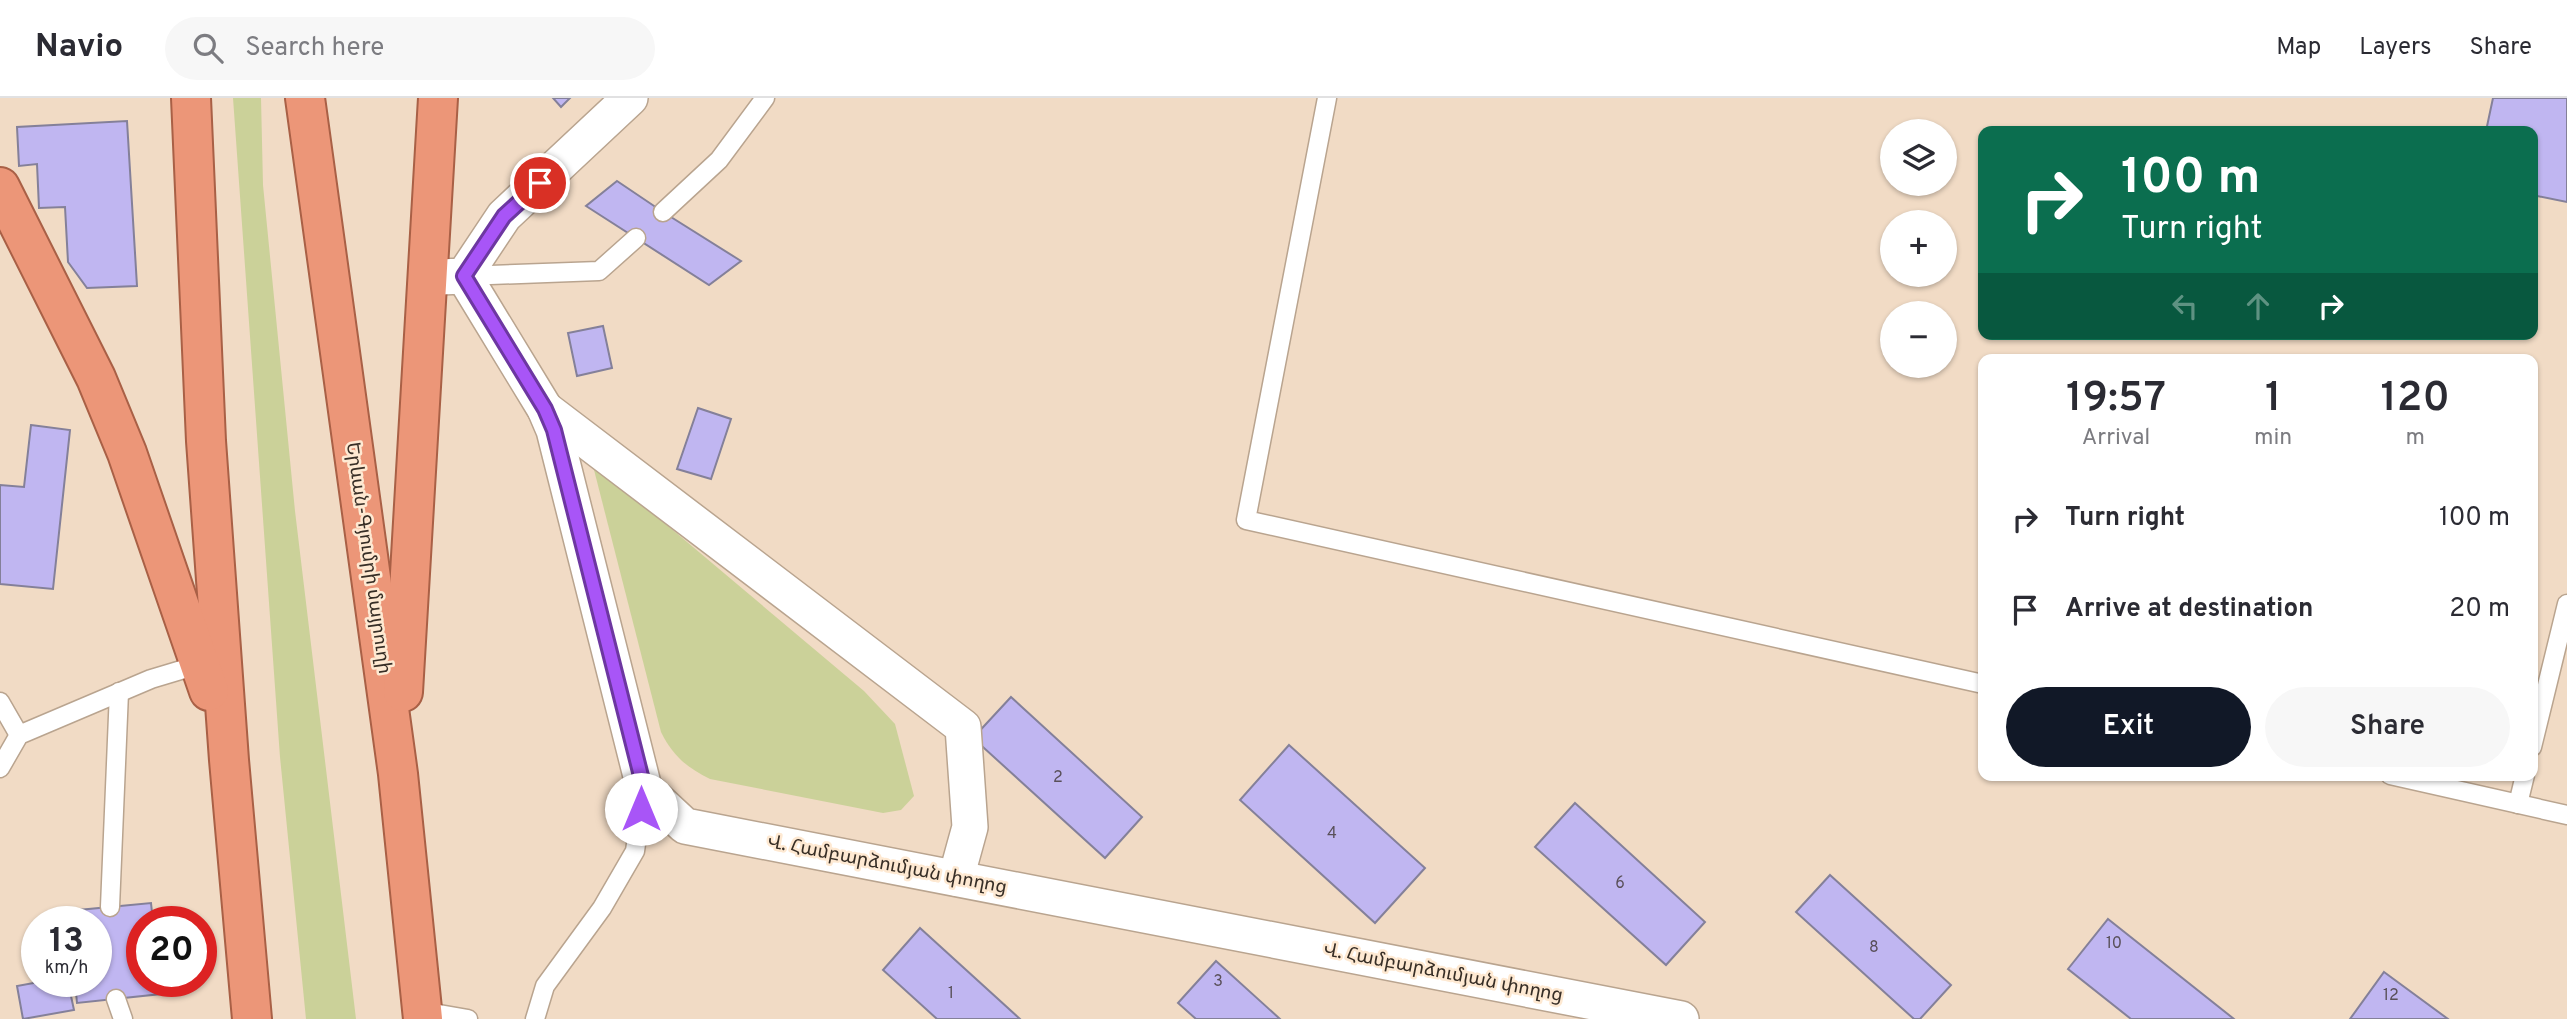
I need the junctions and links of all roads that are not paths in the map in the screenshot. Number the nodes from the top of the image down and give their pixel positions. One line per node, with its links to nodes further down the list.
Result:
1 (191, 98): 20 (highway)
2 (305, 98): 22 (highway, Երևան-Գյումրի մայրուղի)
3 (438, 98): 11 (highway)
4 (630, 98): 10 (street)
5 (765, 98): 8 (lane)
6 (1327, 98): 15 (lane)
7 (0, 187): 14 (highway)
8 (663, 212)
9 (636, 238): 10 (lane)
10 (464, 276): 11 (street); 12 (street)
11 (426, 277): 22 (highway)
12 (545, 409): 25 (street); 28 (street)
13 (2567, 604): 18 (lane)
14 (201, 664): 16 (lane); 20 (highway)
15 (1978, 683)
16 (120, 692): 19 (lane); 29 (lane)
17 (0, 702): 19 (lane)
18 (2538, 722)
19 (19, 735): 21 (lane)
20 (229, 760): 33 (highway)
21 (0, 768)
22 (398, 775): 31 (highway, Երևան-Գյումրի մայրուղի)
23 (2416, 781): 26 (lane)
24 (2524, 781): 26 (lane)
25 (644, 788): 28 (street, Վ. Համբարձումյան փողոց); 35 (lane)
26 (2518, 804): 27 (lane)
27 (2567, 815)
28 (956, 878): 36 (street, Վ. Համբարձումյան փողոց)
29 (110, 906)
30 (116, 999): 32 (lane)
31 (423, 1015): 34 (lane)
32 (123, 1019)
33 (252, 1019)
34 (468, 1019)
35 (535, 1019)
36 (1681, 1019)

